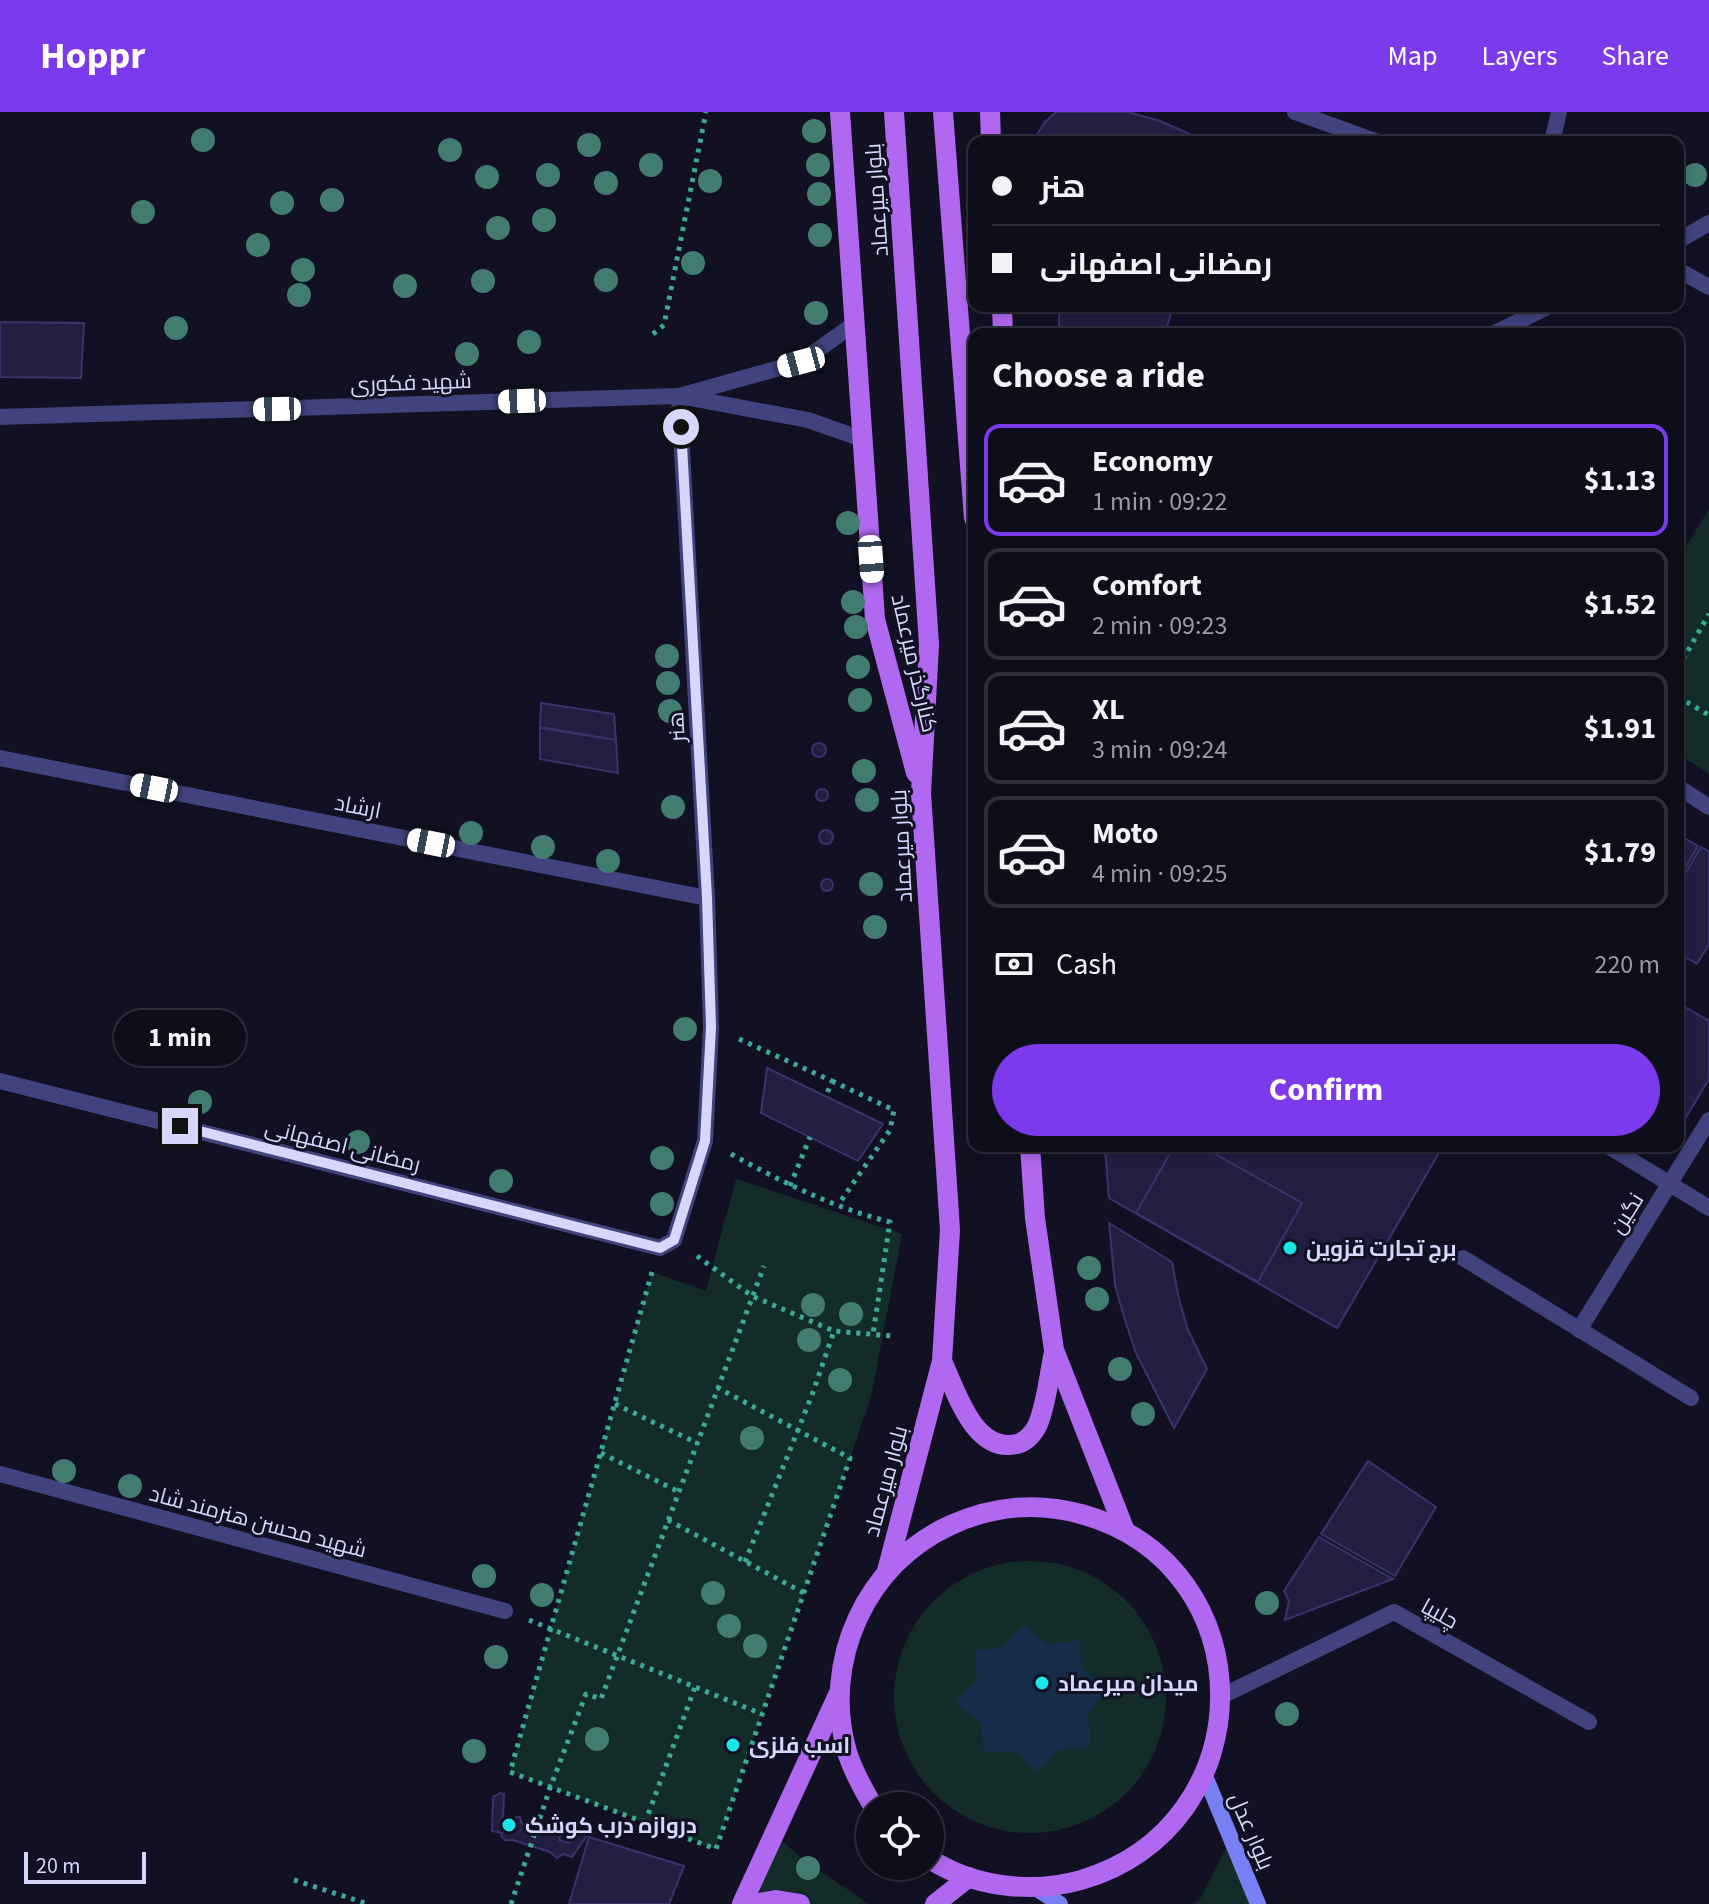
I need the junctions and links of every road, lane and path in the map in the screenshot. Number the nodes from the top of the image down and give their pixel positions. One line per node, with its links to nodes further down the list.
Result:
1 (706, 112): 18 (path)
2 (840, 112): 16 (main road, کنارگذر میرعماد)
3 (894, 112): 29 (main road, بلوار میرعماد)
4 (943, 112): 22 (main road)
5 (1000, 112): 8 (street)
6 (1295, 112): 9 (street)
7 (1559, 112): 10 (street)
8 (991, 129)
9 (1361, 136)
10 (1553, 136)
11 (1709, 223): 12 (street)
12 (1684, 238)
13 (1684, 273): 14 (street)
14 (1709, 287)
15 (1537, 312): 17 (street)
16 (854, 324): 19 (street, شهید فکوری); 21 (main road, کنارگذر میرعماد)
17 (1505, 328)
18 (653, 334)
19 (679, 396): 20 (street, شهید فکوری); 21 (street); 31 (street, هنر)
20 (0, 417)
21 (862, 439): 29 (main road, کنارگذر میرعماد)
22 (968, 439)
23 (1709, 614): 24 (path)
24 (1684, 658)
25 (1684, 700): 26 (path)
26 (1709, 715)
27 (0, 758): 31 (street, ارشاد)
28 (1684, 791): 30 (street)
29 (921, 793): 54 (main road, بلوار میرعماد)
30 (1709, 807)
31 (707, 898): 32 (street, هنر)
32 (711, 1027): 34 (path); 45 (street, هنر)
33 (0, 1081): 45 (street, رمضانی اصفهانی)
34 (832, 1081): 35 (path); 43 (path)
35 (826, 1096)
36 (1709, 1120): 41 (street, نگین)
37 (810, 1137): 42 (path)
38 (1030, 1152): 53 (main road)
39 (1618, 1152): 41 (street)
40 (738, 1158): 42 (path)
41 (1670, 1184): 44 (street); 49 (street, نگین)
42 (790, 1186): 43 (path)
43 (838, 1205): 51 (path)
44 (1709, 1208)
45 (667, 1244): 48 (path); 57 (path)
46 (1463, 1258): 49 (street)
47 (764, 1266): 48 (path)
48 (752, 1296): 50 (path); 55 (path)
49 (1579, 1330): 56 (street)
50 (834, 1331): 51 (path); 58 (path)
51 (873, 1334): 52 (path)
52 (892, 1336)
53 (1054, 1350): 54 (main road); 64 (main road)
54 (942, 1361): 66 (main road, بلوار میرعماد)
55 (718, 1388): 58 (path); 59 (path)
56 (1691, 1398)
57 (615, 1404): 59 (path); 60 (path)
58 (798, 1430): 65 (path); 67 (path)
59 (697, 1443): 62 (path)
60 (601, 1453): 62 (path); 69 (path)
61 (0, 1474): 68 (street, شهید محسن هنرمند شاد)
62 (679, 1492): 63 (path)
63 (668, 1520): 65 (path); 70 (path)
64 (1125, 1531): 66 (main road); 73 (main road)
65 (745, 1562): 67 (path)
66 (887, 1571): 72 (main road)
67 (804, 1593): 74 (path)
68 (505, 1611): 69 (path)
69 (551, 1628): 70 (path); 77 (path)
70 (618, 1656): 71 (path); 77 (path)
71 (695, 1687): 74 (path); 79 (path)
72 (839, 1692): 78 (main road); 86 (main road)
73 (1222, 1696): 75 (street, چلیپا); 76 (main road)
74 (762, 1714): 79 (path)
75 (1589, 1722)
76 (1205, 1776): 83 (main road); 91 (main road, بلوار عدل)
77 (550, 1788): 79 (path); 85 (path)
78 (865, 1792)
79 (645, 1823)
80 (944, 1865): 81 (main road)
81 (969, 1877): 83 (main road); 89 (main road)
82 (294, 1880): 84 (path)
83 (1034, 1887): 90 (main road)
84 (368, 1904)
85 (511, 1904)
86 (742, 1904)
87 (754, 1904): 88 (main road)
88 (800, 1904)
89 (935, 1904)
90 (1060, 1904)
91 (1258, 1904)

